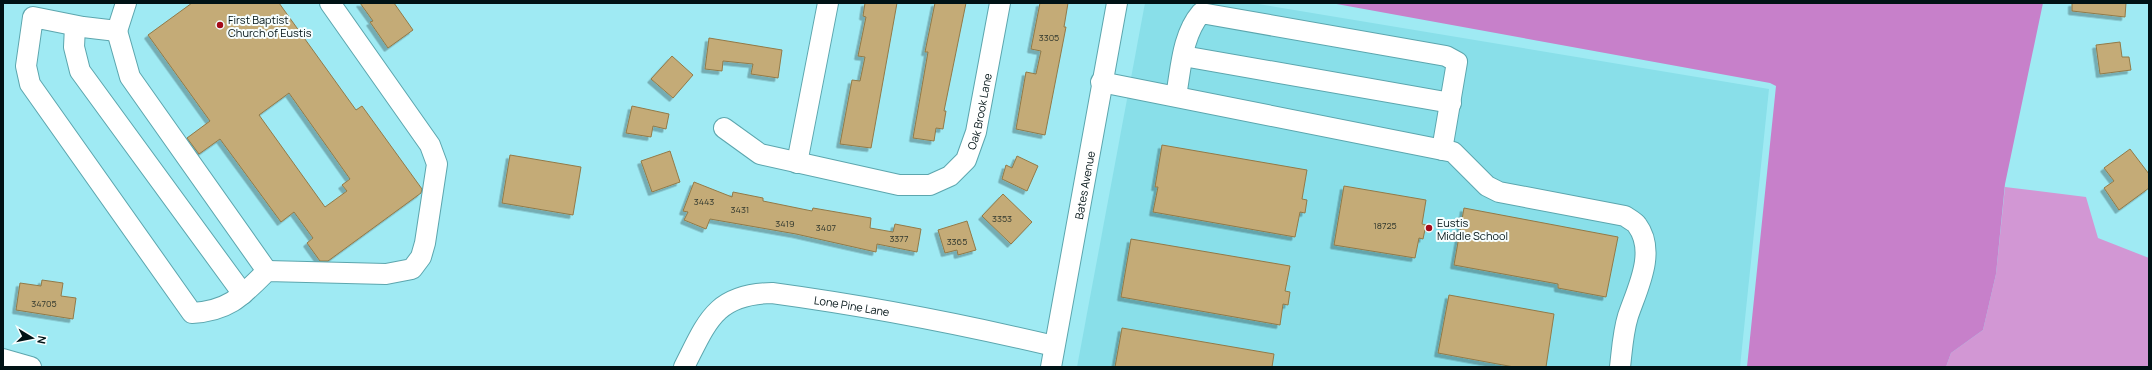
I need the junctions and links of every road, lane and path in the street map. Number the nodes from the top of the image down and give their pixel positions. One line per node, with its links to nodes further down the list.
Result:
1 (126, 3): 8 (street)
2 (330, 3): 16 (street)
3 (828, 3): 15 (street)
4 (1000, 3): 15 (street, Oak Brook Lane)
5 (1116, 3): 10 (street, Bates Avenue)
6 (34, 10): 7 (street); 17 (street)
7 (75, 26): 8 (street); 17 (street)
8 (117, 31): 16 (street)
9 (1183, 56): 11 (street); 12 (street); 12 (street)
10 (1101, 82): 11 (street); 18 (street, Bates Avenue)
11 (1176, 96): 14 (street)
12 (1451, 103): 14 (street)
13 (724, 128): 15 (street, Oak Brook Lane)
14 (1442, 150): 23 (street)
15 (797, 163)
16 (267, 271): 17 (street)
17 (243, 294)
18 (1054, 346): 21 (street, Lone Pine Lane); 22 (street, Bates Avenue)
19 (3, 359): 20 (street)
20 (30, 367)
21 (684, 367)
22 (1051, 367)
23 (1620, 367)

